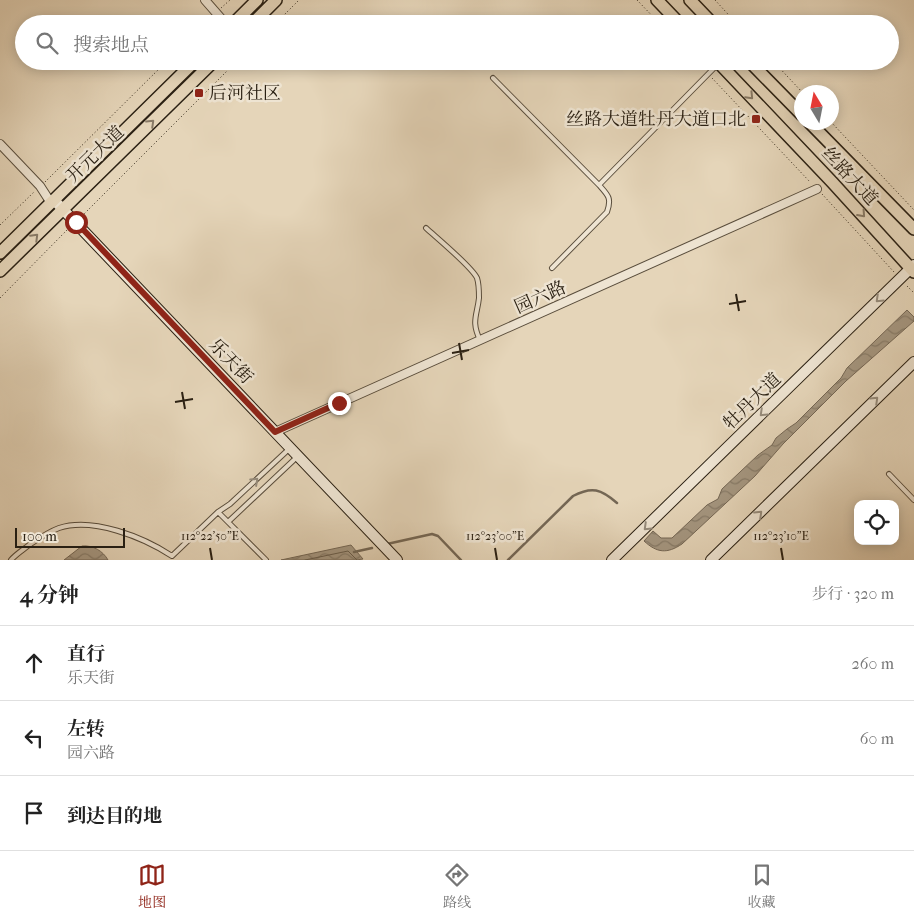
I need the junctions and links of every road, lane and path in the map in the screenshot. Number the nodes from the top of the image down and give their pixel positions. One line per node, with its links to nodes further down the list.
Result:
1 (205, 0): 9 (street)
2 (257, 0): 10 (main road)
3 (276, 0): 11 (main road)
4 (299, 0): 12 (path)
5 (637, 0): 13 (path)
6 (657, 0): 14 (main road)
7 (690, 0): 15 (main road)
8 (715, 0): 16 (path)
9 (218, 15)
10 (242, 15)
11 (261, 15)
12 (284, 15)
13 (651, 15)
14 (671, 15)
15 (704, 15)
16 (729, 15)
17 (158, 70): 34 (path)
18 (186, 70): 36 (main road, 开元大道)
19 (205, 70): 37 (main road, 开元大道, one-way to 19)
20 (228, 70): 39 (path)
21 (705, 70): 26 (path)
22 (712, 70): 26 (lane)
23 (725, 70): 45 (main road, 丝路大道, one-way to 45)
24 (758, 70): 29 (main road)
25 (781, 70): 28 (path)
26 (709, 74): 33 (lane); 35 (path)
27 (493, 78): 33 (lane)
28 (795, 85)
29 (794, 107)
30 (817, 130): 42 (main road, 丝路大道)
31 (839, 130): 38 (path)
32 (0, 144): 34 (street, 乐天街)
33 (599, 185): 44 (lane)
34 (40, 186): 36 (street, 乐天街); 40 (path)
35 (816, 189): 47 (path); 50 (street, 园六路)
36 (52, 201): 37 (street, 乐天街); 43 (main road, 开元大道)
37 (62, 210): 39 (street, 乐天街); 46 (main road, 开元大道, one-way to 37)
38 (914, 210)
39 (74, 224): 49 (path); 52 (street, 乐天街); 53 (street, 乐天街)
40 (0, 226)
41 (426, 228): 50 (lane)
42 (914, 229)
43 (0, 253)
44 (552, 268)
45 (913, 268): 47 (street, 牡丹大道)
46 (0, 271)
47 (900, 278): 48 (path); 63 (street, 牡丹大道, one-way to 63)
48 (914, 293)
49 (0, 298)
50 (480, 340): 52 (street, 园六路)
51 (914, 362): 64 (street, one-way to 51)
52 (275, 432): 53 (street, 乐天街)
53 (288, 450): 54 (street, 乐天街); 57 (lane, one-way to 53)
54 (296, 458): 58 (lane); 61 (street, 乐天街); 62 (street, 乐天街)
55 (889, 474): 56 (lane)
56 (914, 500)
57 (218, 512): 58 (lane); 60 (lane)
58 (228, 522): 59 (lane)
59 (265, 558)
60 (11, 560)
61 (389, 560)
62 (397, 560)
63 (612, 560)
64 (712, 560)

